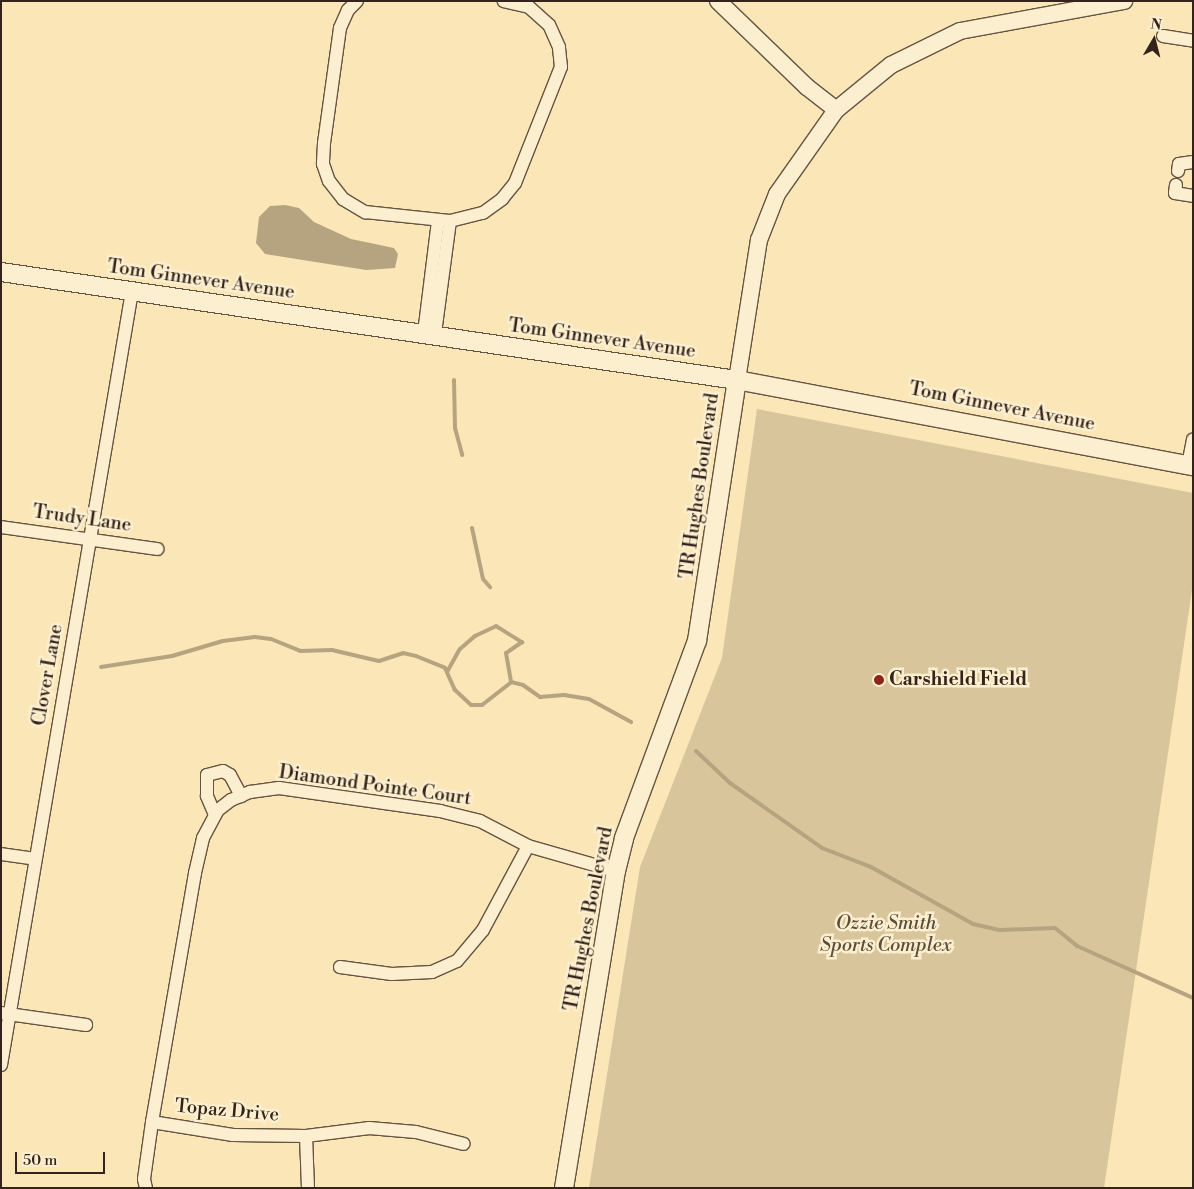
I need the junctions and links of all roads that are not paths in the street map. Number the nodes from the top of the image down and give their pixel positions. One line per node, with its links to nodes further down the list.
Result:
1 (357, 1): 13 (street)
2 (504, 1): 5 (street)
3 (718, 1): 8 (street)
4 (1124, 1): 8 (street, TR Hughes Boulevard)
5 (538, 6): 13 (street)
6 (1163, 36): 7 (street)
7 (1193, 41)
8 (836, 110): 17 (street, TR Hughes Boulevard)
9 (1193, 162): 10 (street)
10 (1178, 171)
11 (1176, 185): 12 (street)
12 (1193, 196)
13 (444, 221): 16 (street)
14 (1, 272): 15 (main road, Tom Ginnever Avenue)
15 (132, 291): 16 (main road, Tom Ginnever Avenue); 21 (street, Clover Lane)
16 (429, 335): 17 (main road, Tom Ginnever Avenue)
17 (737, 380): 19 (main road, Tom Ginnever Avenue); 28 (main road, TR Hughes Boulevard)
18 (1193, 439): 19 (street)
19 (1190, 465)
20 (1, 526): 21 (street, Trudy Lane)
21 (90, 539): 22 (street, Trudy Lane); 27 (street, Clover Lane)
22 (158, 549)
23 (241, 796): 24 (street, Diamond Pointe Court); 24 (street); 25 (street, Diamond Pointe Court)
24 (216, 815): 33 (street, Diamond Pointe Court)
25 (528, 846): 28 (street, Diamond Pointe Court); 29 (street)
26 (1, 854): 27 (street)
27 (35, 859): 30 (street, Clover Lane)
28 (616, 871): 38 (main road, TR Hughes Boulevard)
29 (340, 967)
30 (5, 1013): 31 (street); 32 (street, Clover Lane)
31 (86, 1025)
32 (1, 1065)
33 (152, 1122): 34 (street, Topaz Drive); 36 (street, Diamond Pointe Court)
34 (306, 1136): 35 (street, Topaz Drive); 37 (street)
35 (464, 1144)
36 (146, 1188)
37 (308, 1188)
38 (564, 1188)

